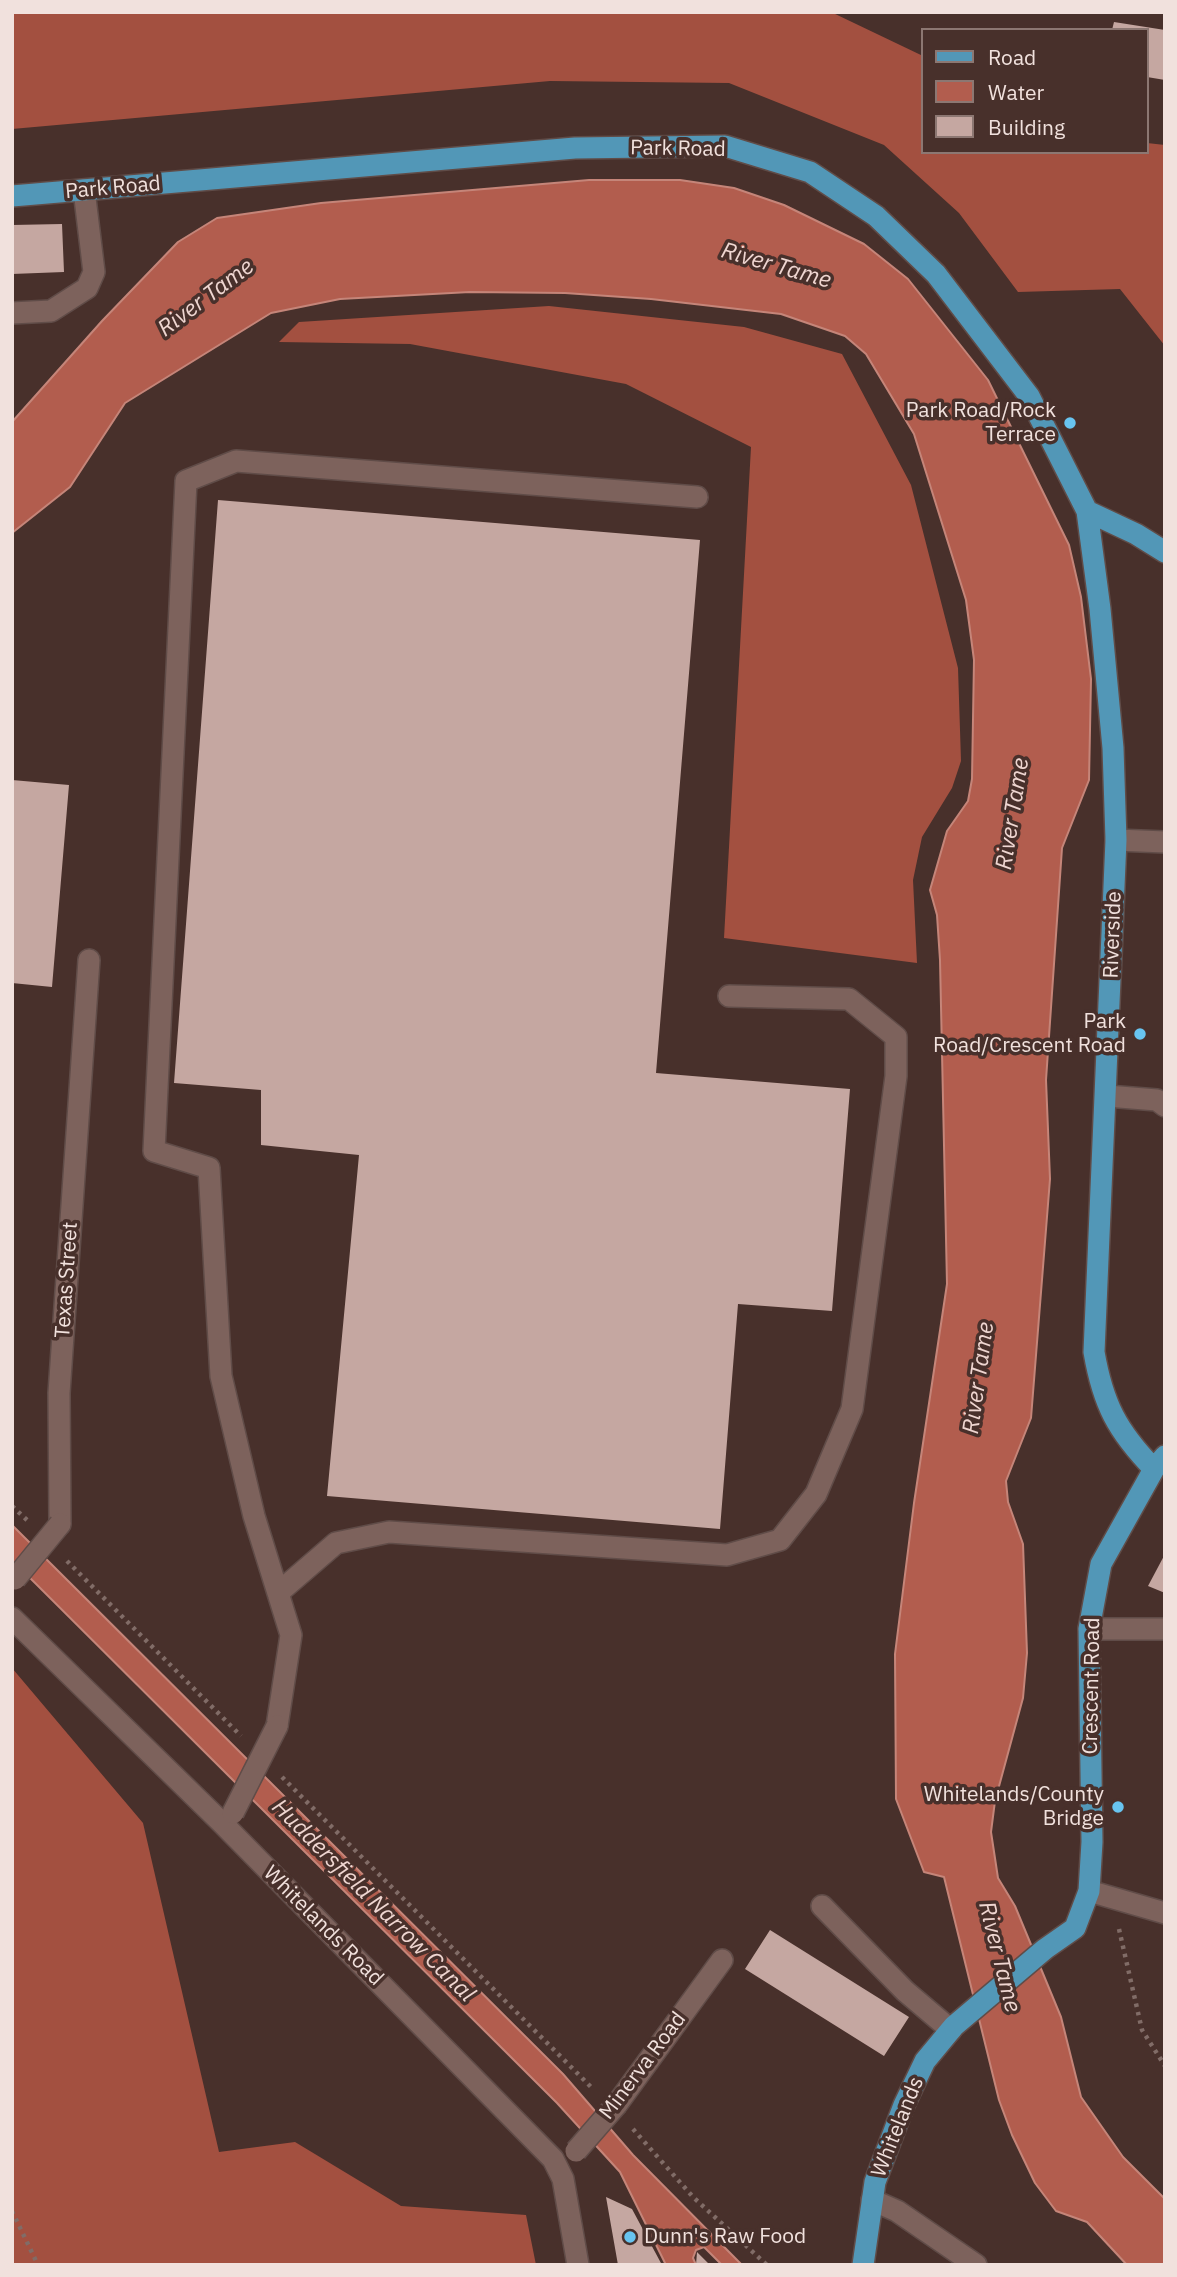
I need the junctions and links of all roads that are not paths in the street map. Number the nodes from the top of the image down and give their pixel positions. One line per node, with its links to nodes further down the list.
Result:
1 (84, 190): 2 (main road, Park Road); 3 (street); 7 (main road, Park Road)
2 (12, 196)
3 (51, 311): 4 (street); 5 (street)
4 (12, 313)
5 (12, 325)
6 (698, 496): 17 (street)
7 (1087, 511): 8 (main road); 9 (main road, Riverside)
8 (1165, 552)
9 (1116, 840): 10 (street); 13 (main road, Riverside)
10 (1165, 842)
11 (89, 960): 16 (street, Texas Street, bridge)
12 (729, 996): 17 (street)
13 (1107, 1096): 14 (street); 15 (main road, Riverside)
14 (1165, 1106)
15 (1160, 1462): 19 (main road, Crescent Road)
16 (14, 1581)
17 (278, 1593): 21 (street, bridge)
18 (12, 1618): 21 (street, Whitelands Road)
19 (1089, 1629): 20 (street); 22 (main road, Crescent Road)
20 (1165, 1629)
21 (228, 1818): 27 (street, Whitelands Road)
22 (1089, 1891): 24 (street); 26 (main road, Whitelands)
23 (822, 1906): 26 (street)
24 (1165, 1913)
25 (722, 1960): 27 (street, Minerva Road, bridge)
26 (952, 2028): 28 (main road, Whitelands)
27 (553, 2159): 29 (street, Whitelands Road)
28 (872, 2200): 30 (main road, Whitelands); 31 (street)
29 (578, 2265)
30 (863, 2265)
31 (976, 2265)

